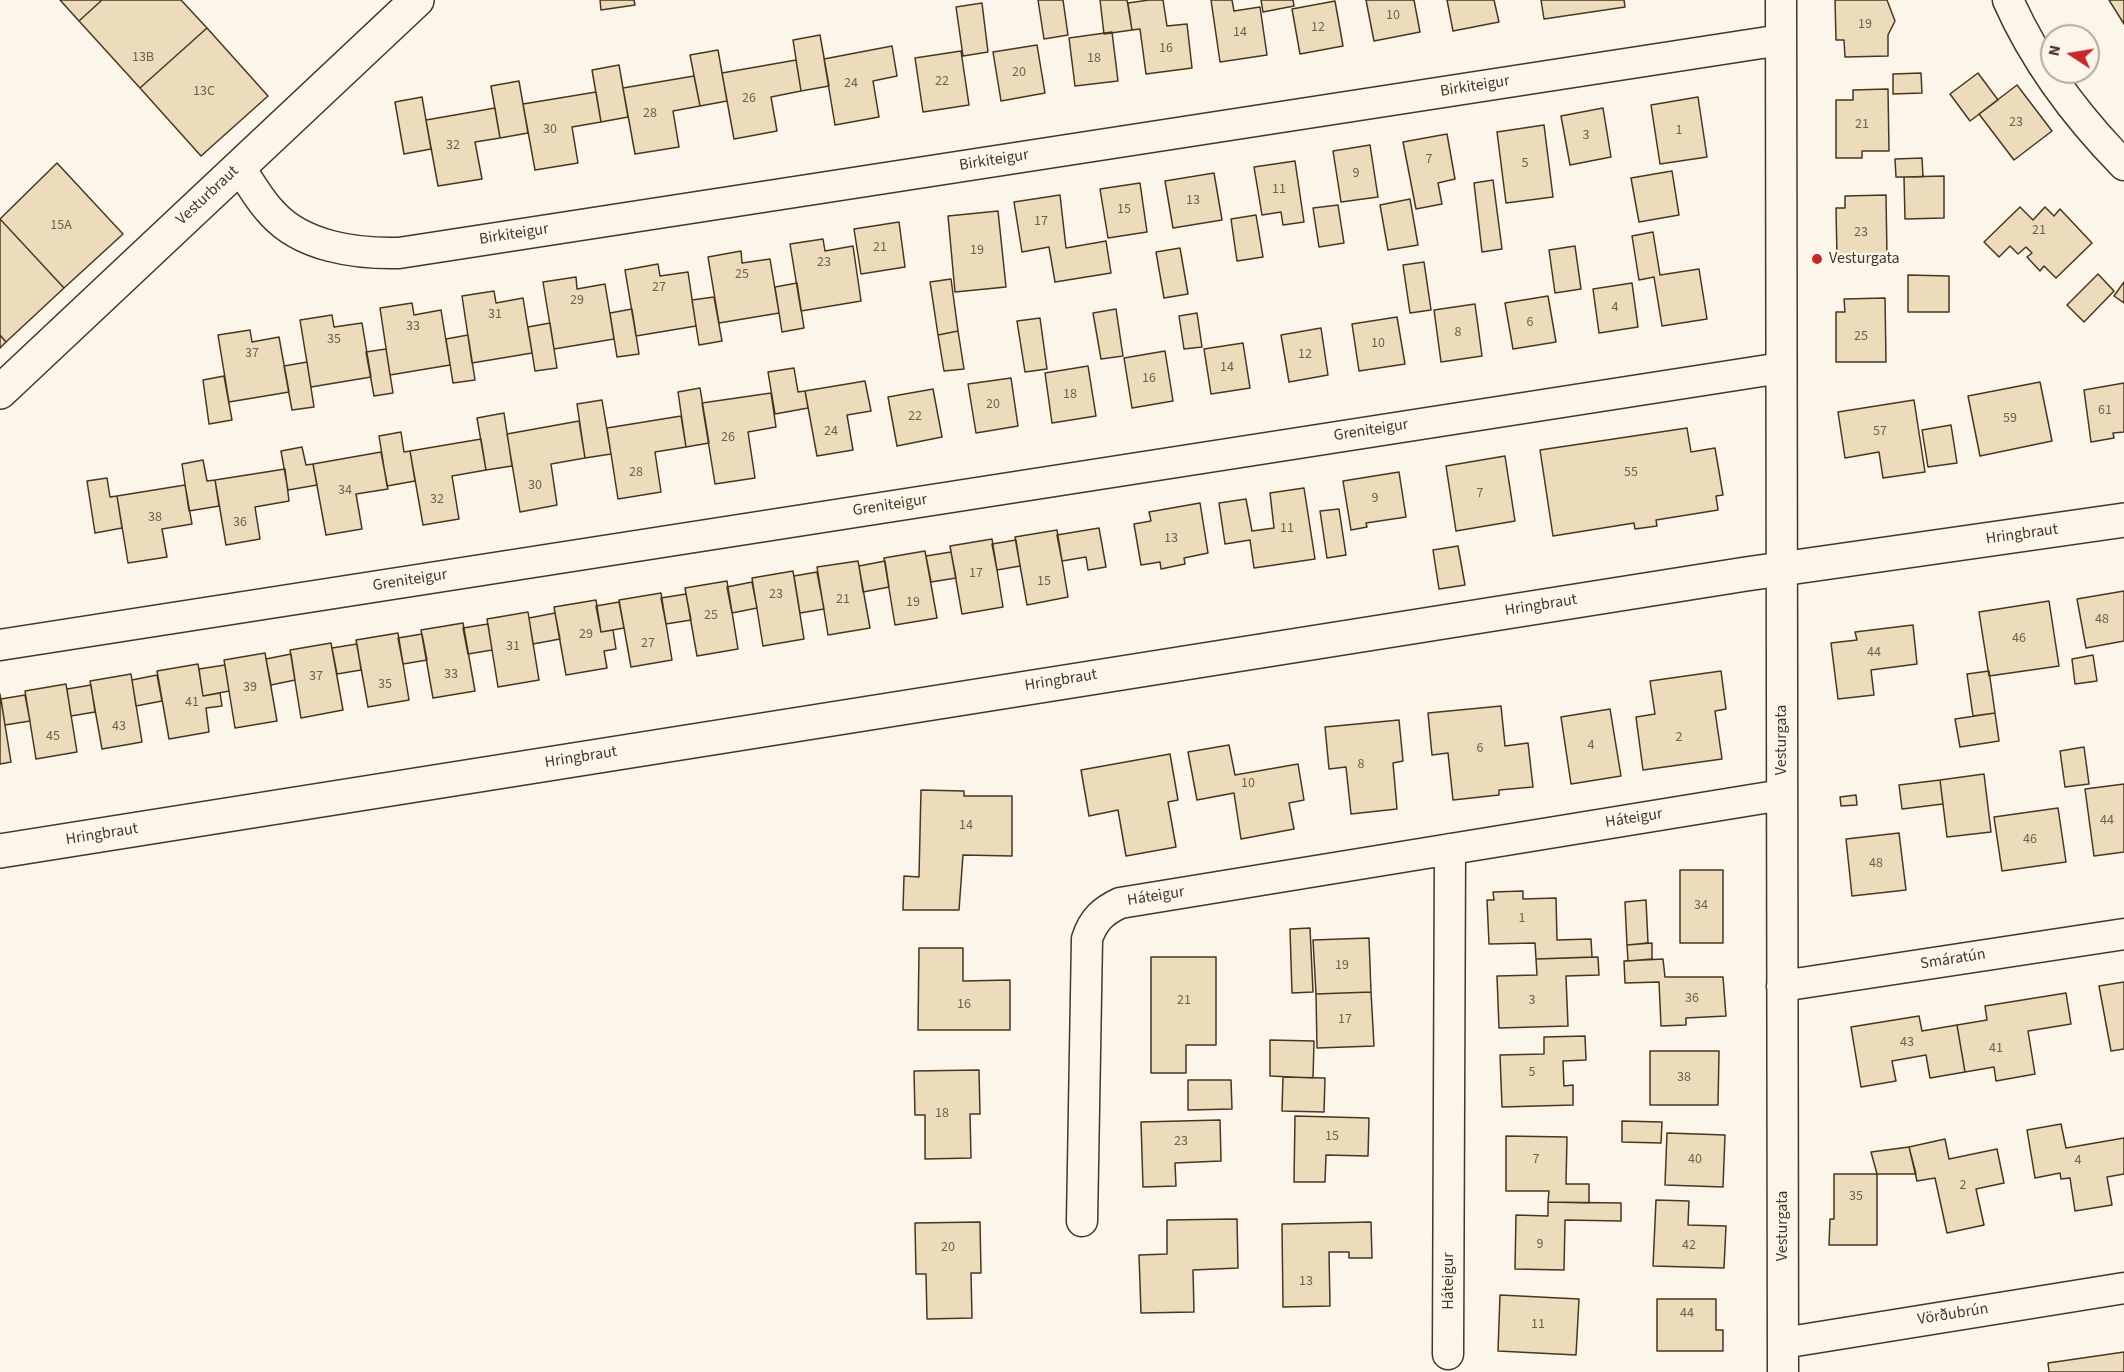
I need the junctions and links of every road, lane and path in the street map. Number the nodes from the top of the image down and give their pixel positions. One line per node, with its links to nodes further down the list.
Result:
1 (417, 0): 6 (main road, Vesturbraut)
2 (1781, 0): 4 (street, Vesturgata)
3 (2008, 0): 5 (street)
4 (1781, 40): 6 (street, Birkiteigur); 7 (street, Vesturgata)
5 (2124, 165)
6 (239, 167): 8 (main road, Vesturbraut)
7 (1781, 368): 10 (street, Vesturgata); 11 (street, Greniteigur)
8 (0, 392)
9 (2124, 520): 10 (main road, Hringbraut)
10 (1782, 570): 12 (street, Vesturgata); 14 (main road, Hringbraut)
11 (0, 645)
12 (1782, 795): 13 (street, Háteigur); 16 (street, Vesturgata)
13 (1450, 849): 17 (street, Háteigur); 19 (street, Háteigur)
14 (0, 851)
15 (2124, 933): 16 (street, Smáratún)
16 (1782, 986): 20 (street, Vesturgata)
17 (1082, 1221)
18 (2124, 1287): 20 (street, Vörðubrún)
19 (1449, 1354)
20 (1783, 1358)

